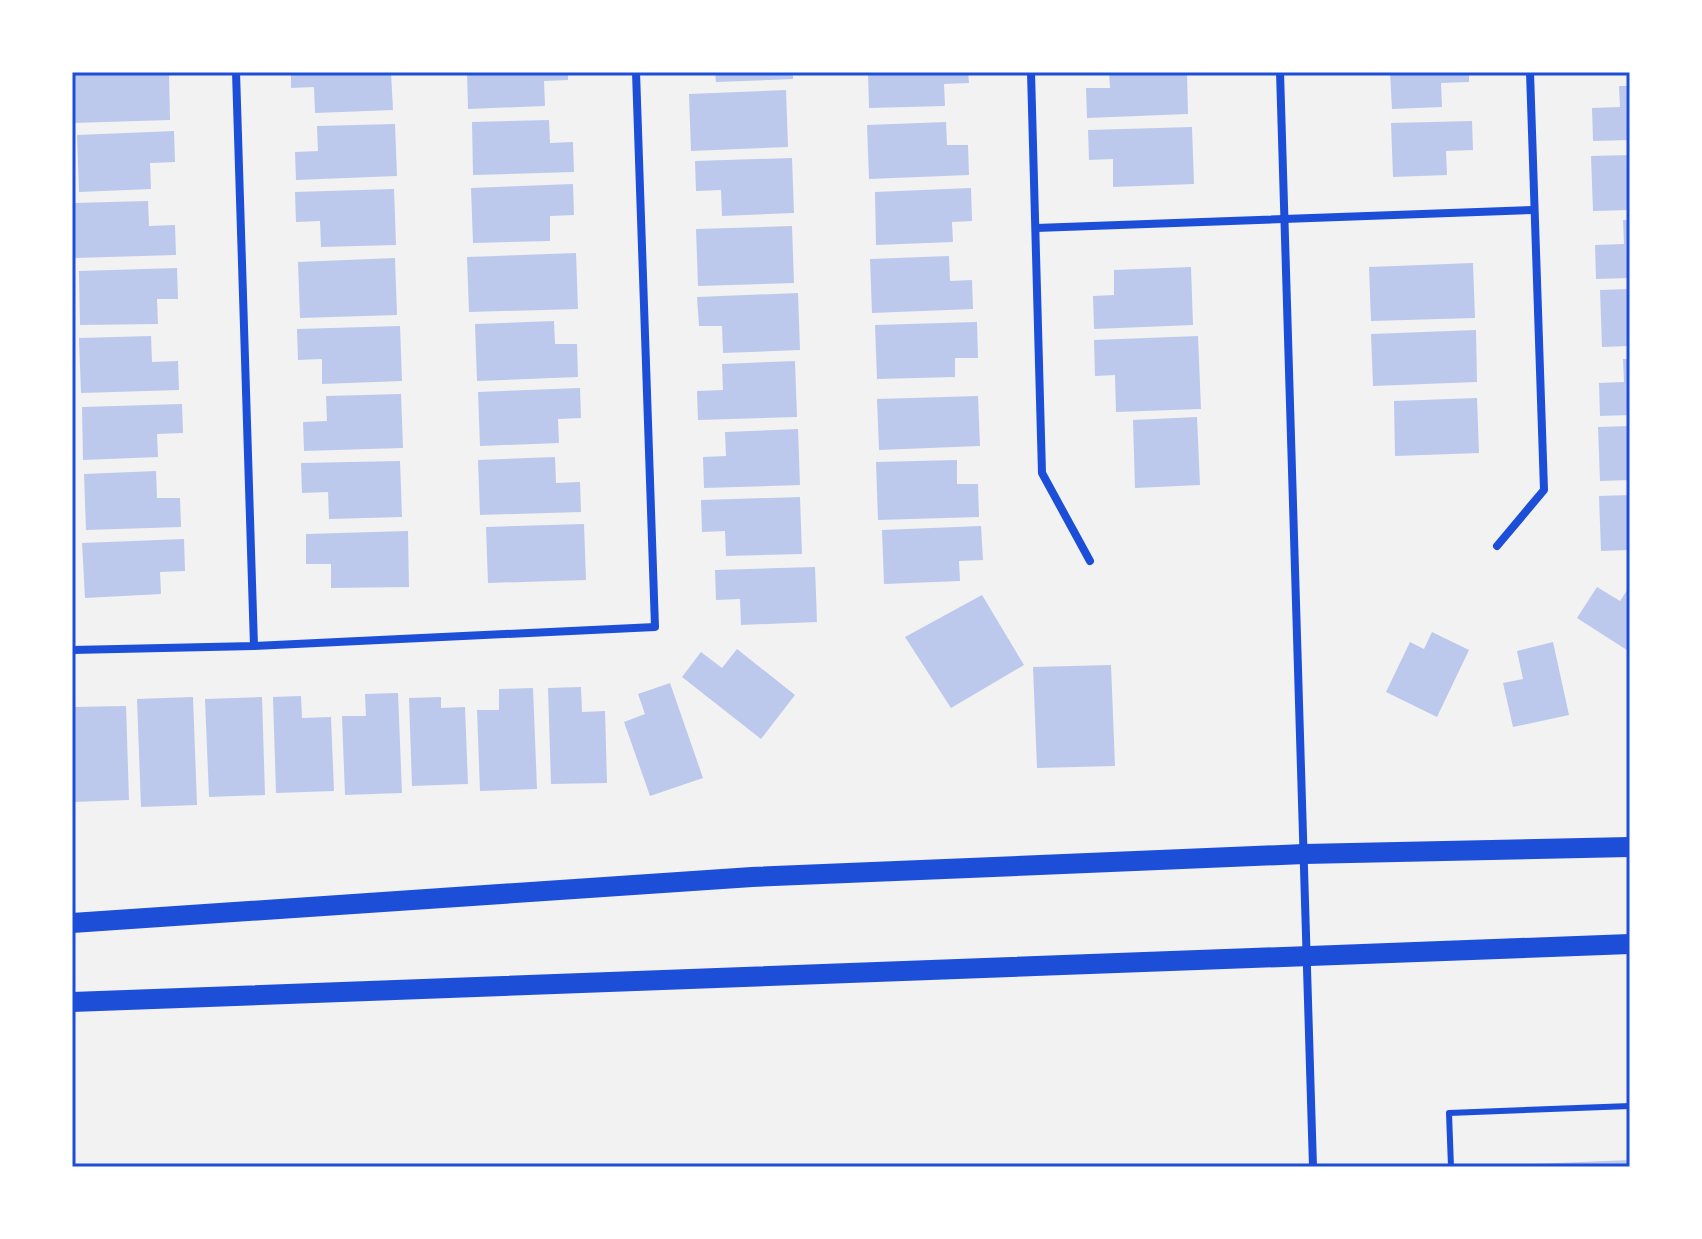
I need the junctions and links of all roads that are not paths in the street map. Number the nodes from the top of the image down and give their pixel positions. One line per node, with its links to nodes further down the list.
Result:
1 (236, 72): 11 (street)
2 (636, 72): 11 (street)
3 (1031, 72): 8 (street)
4 (1280, 72): 7 (street)
5 (1530, 72): 6 (street)
6 (1534, 210): 7 (street); 9 (street)
7 (1282, 219): 8 (street); 14 (street)
8 (1036, 228): 10 (street)
9 (1497, 546)
10 (1090, 561)
11 (254, 646): 12 (street)
12 (72, 650)
13 (1630, 847): 14 (main road)
14 (1304, 854): 15 (main road); 17 (street)
15 (72, 923)
16 (1630, 944): 17 (main road)
17 (1306, 954): 18 (main road); 20 (street)
18 (72, 1002)
19 (1630, 1106): 21 (lane)
20 (1313, 1167)
21 (1451, 1167)

